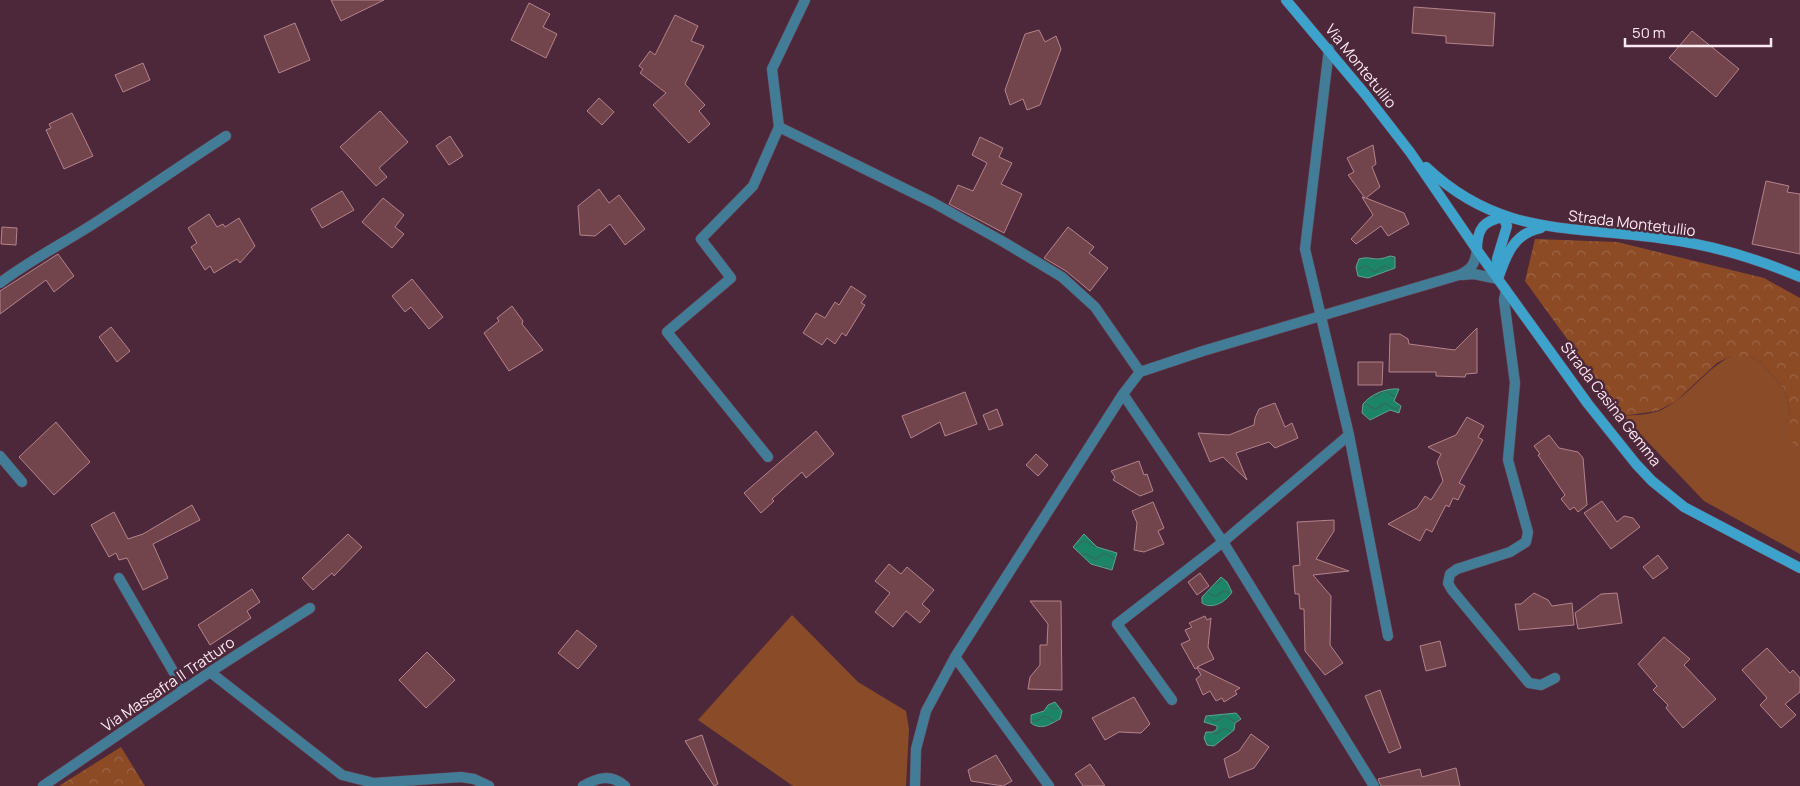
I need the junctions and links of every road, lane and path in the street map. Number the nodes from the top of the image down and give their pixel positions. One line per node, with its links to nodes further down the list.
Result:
1 (805, 0): 4 (street)
2 (1286, 0): 3 (street, Via Montetullio)
3 (1329, 49): 6 (street, Via Montetullio); 15 (street)
4 (779, 127): 16 (street); 20 (street)
5 (226, 136): 13 (street)
6 (1410, 152): 7 (street, Strada Montetullio); 9 (street, Strada Casina Gemma)
7 (1503, 217): 8 (street, Strada Montetullio); 9 (street); 12 (street)
8 (1545, 227): 11 (street, Strada Montetullio); 12 (street)
9 (1477, 250): 10 (street); 12 (street, Strada Casina Gemma)
10 (1459, 275): 12 (street); 15 (street)
11 (1800, 277)
12 (1498, 279): 14 (street, Strada Casina Gemma)
13 (0, 283)
14 (1506, 290): 23 (street, Strada Casina Gemma); 29 (street)
15 (1319, 316): 16 (street); 18 (street)
16 (1140, 372): 17 (street)
17 (1123, 394): 22 (street); 27 (street)
18 (1349, 435): 22 (street); 26 (street)
19 (0, 456): 21 (street)
20 (768, 457)
21 (22, 482)
22 (1223, 542): 31 (street); 38 (street)
23 (1800, 568)
24 (119, 578): 30 (street)
25 (310, 608): 28 (street, Via Massafra II Tratturo)
26 (1388, 636)
27 (955, 657): 36 (street); 37 (street)
28 (210, 672): 30 (street, Via Massafra II Tratturo); 33 (street)
29 (1555, 678)
30 (184, 690): 32 (street, Via Massafra II Tratturo)
31 (1172, 700)
32 (43, 786)
33 (490, 786)
34 (583, 786): 35 (street)
35 (625, 786)
36 (915, 786)
37 (1049, 786)
38 (1374, 786)

